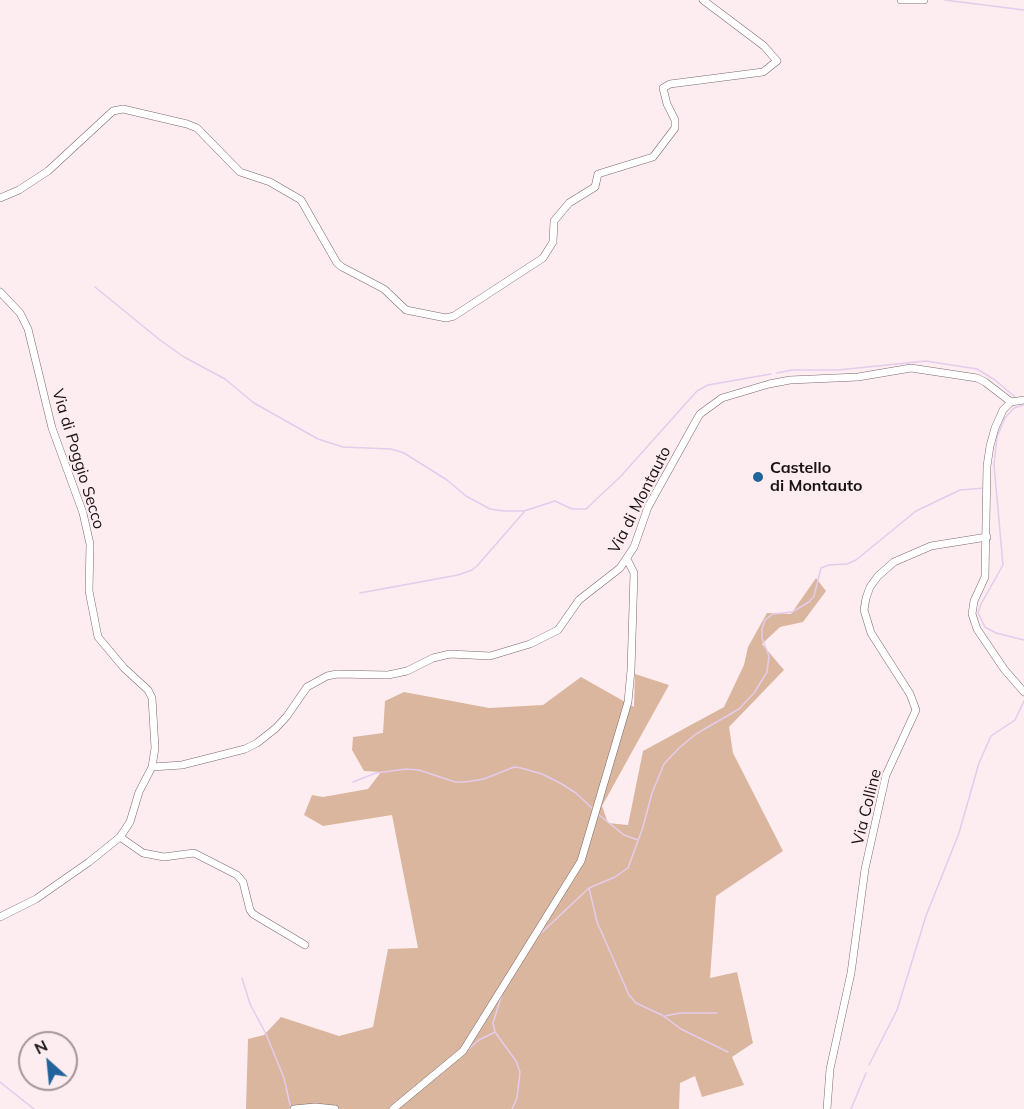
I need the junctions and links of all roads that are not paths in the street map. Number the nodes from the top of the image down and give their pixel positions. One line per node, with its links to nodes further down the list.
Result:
1 (703, 0): 4 (street)
2 (901, 0): 3 (street)
3 (924, 0)
4 (0, 198)
5 (0, 292): 11 (street, Via di Poggio Secco)
6 (1024, 400): 7 (street)
7 (1011, 402): 8 (street); 11 (street, Via di Montauto)
8 (987, 537): 10 (street); 18 (street, Via Colline)
9 (627, 559): 17 (street)
10 (1024, 692)
11 (152, 767): 12 (street)
12 (120, 837): 13 (street); 14 (street)
13 (0, 917)
14 (305, 945)
15 (294, 1109): 16 (street)
16 (335, 1109)
17 (393, 1109)
18 (826, 1109)

